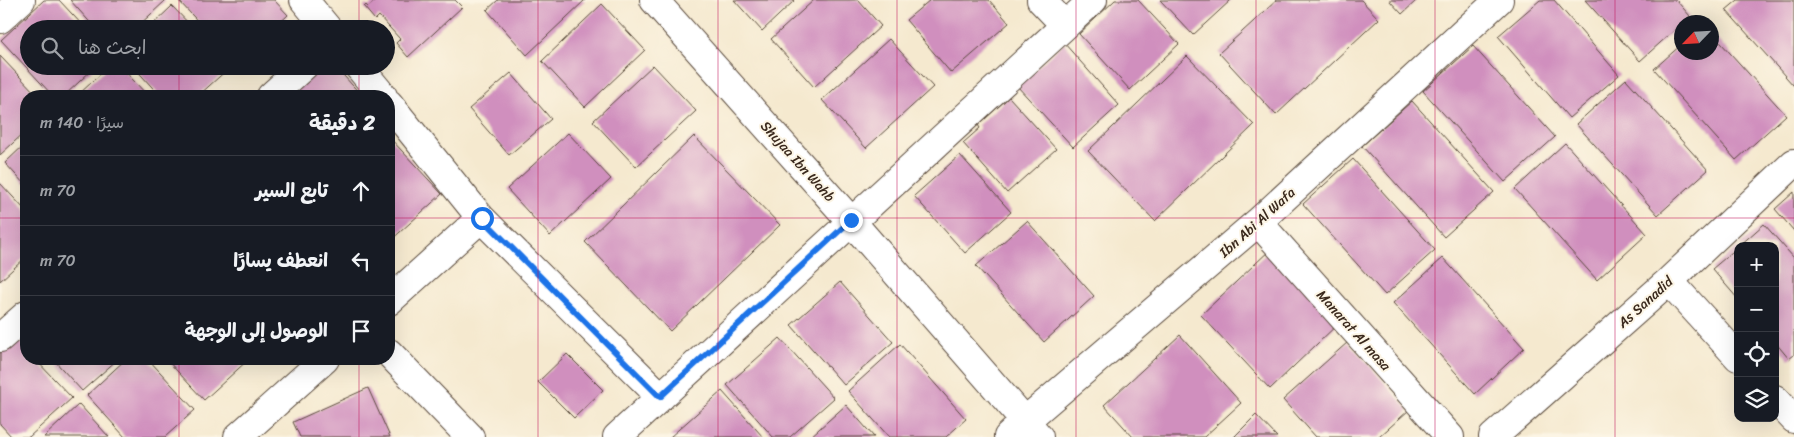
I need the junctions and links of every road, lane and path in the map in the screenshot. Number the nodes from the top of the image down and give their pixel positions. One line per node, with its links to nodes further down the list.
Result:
1 (21, 0): 7 (street)
2 (304, 0): 8 (street)
3 (654, 0): 17 (street, Shujaa Ibn Wahb)
4 (1041, 0): 9 (street)
5 (1093, 0): 9 (street)
6 (1499, 0): 18 (street, Ibn Abi Al Wafa)
7 (0, 19)
8 (321, 20)
9 (1065, 25): 17 (street)
10 (294, 75): 12 (street)
11 (366, 75): 13 (street)
12 (278, 90)
13 (378, 90)
14 (395, 111): 16 (street)
15 (1794, 163): 19 (street, As Sanadid)
16 (482, 218): 20 (street); 26 (street)
17 (851, 220): 26 (street); 29 (street, Shujaa Ibn Wahb)
18 (1258, 222): 29 (street, Ibn Abi Al Wafa); 33 (street, Manarat Al masa)
19 (1669, 281): 23 (street); 34 (street, As Sanadid)
20 (395, 297)
21 (20, 320): 22 (street)
22 (0, 338)
23 (1734, 353)
24 (395, 359): 31 (street)
25 (318, 365): 30 (street)
26 (660, 397): 32 (street)
27 (1779, 403): 28 (street)
28 (1794, 420)
29 (1024, 432)
30 (238, 437)
31 (470, 437)
32 (616, 437)
33 (1450, 437)
34 (1494, 437)

